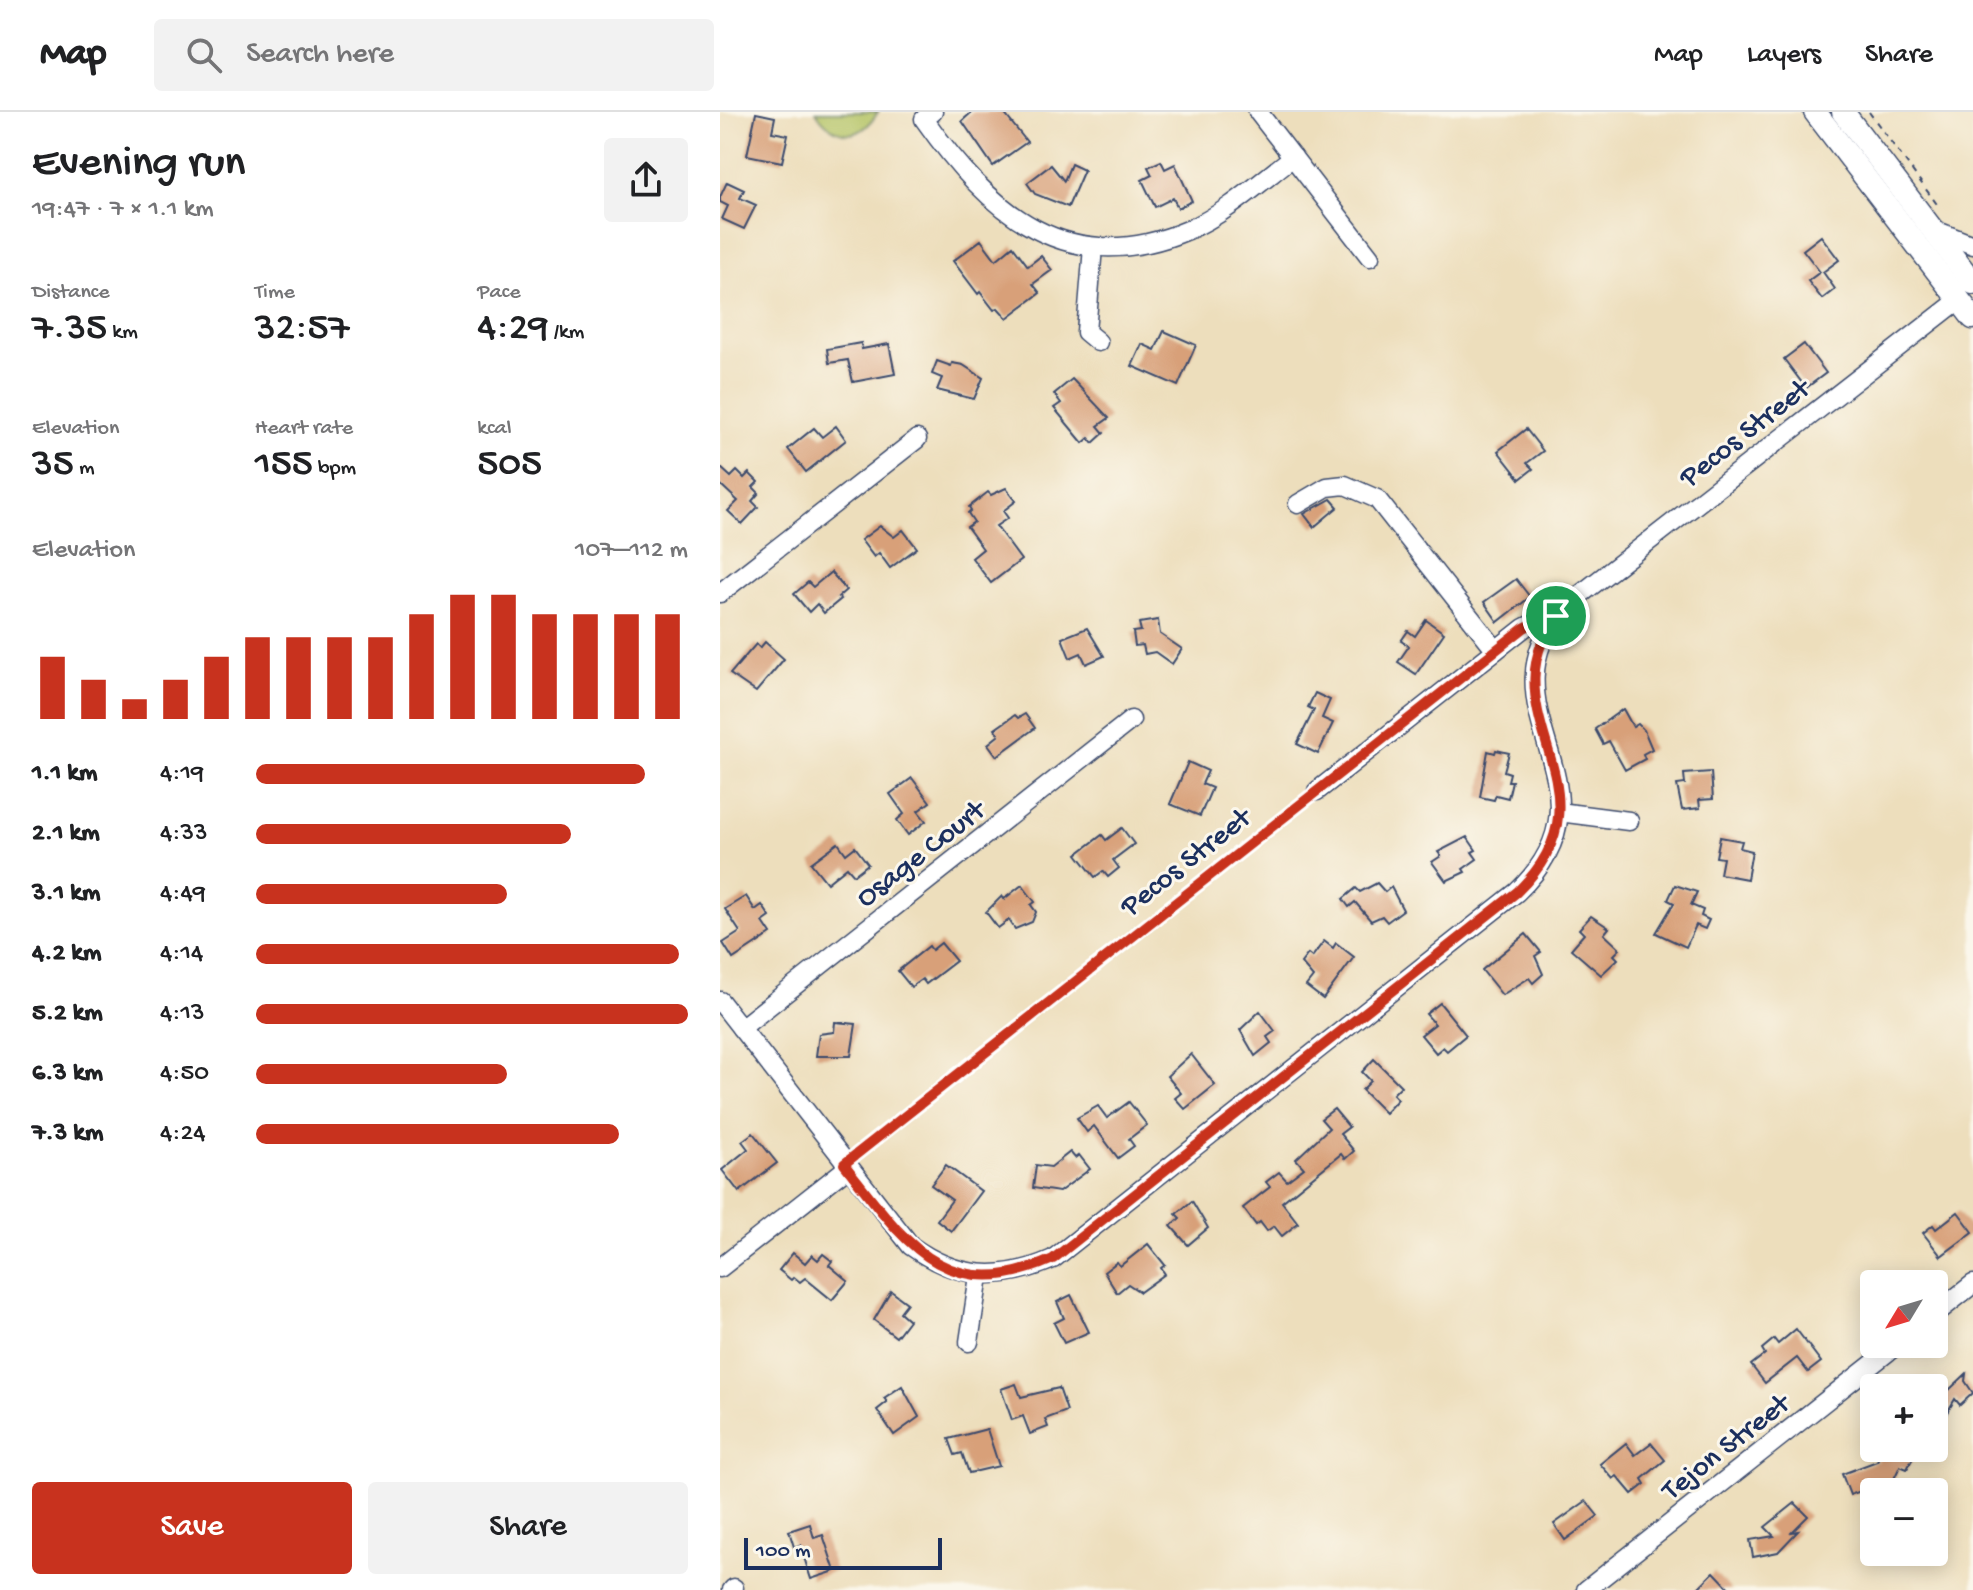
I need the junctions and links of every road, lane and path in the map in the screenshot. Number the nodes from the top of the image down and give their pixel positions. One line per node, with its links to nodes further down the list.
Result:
1 (1258, 112): 6 (street)
2 (1815, 112): 11 (main road)
3 (1843, 112): 7 (main road)
4 (1869, 112): 7 (path)
5 (928, 115): 9 (street)
6 (1293, 157): 9 (street); 10 (street)
7 (1936, 219): 8 (street); 11 (main road)
8 (1973, 245)
9 (1093, 247): 13 (street)
10 (1370, 257)
11 (1970, 286): 12 (main road); 17 (street, Pecos Street)
12 (1973, 318)
13 (1098, 342)
14 (917, 439): 16 (street)
15 (1298, 504): 18 (street)
16 (720, 593)
17 (1563, 608): 18 (street, Pecos Street); 21 (street, Pecos Street)
18 (1496, 650): 20 (street, Pecos Street)
19 (1131, 720): 24 (street, Osage Court)
20 (1317, 791): 25 (path, Pecos Street)
21 (1559, 812): 22 (street); 27 (street, Pecos Street)
22 (1629, 821)
23 (720, 1001): 24 (street)
24 (741, 1028): 25 (street)
25 (846, 1166): 26 (street); 27 (street, Pecos Street)
26 (720, 1268)
27 (979, 1276): 30 (street)
28 (1973, 1284): 29 (street)
29 (1948, 1304)
30 (969, 1342)
31 (1880, 1358): 32 (street, Tejon Street)
32 (1586, 1590)

